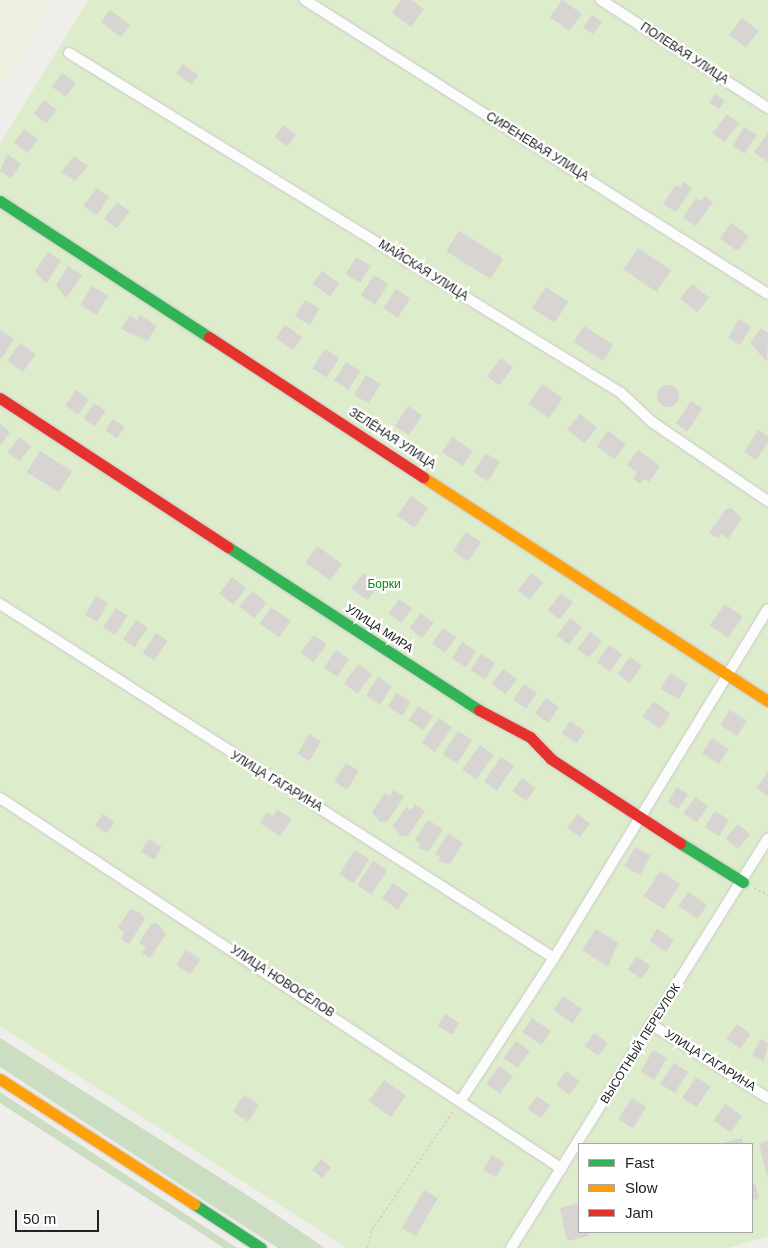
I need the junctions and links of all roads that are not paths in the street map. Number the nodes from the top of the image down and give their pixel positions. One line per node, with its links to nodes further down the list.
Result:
1 (305, 0): 6 (street, СИРЕНЕВАЯ УЛИЦА)
2 (601, 0): 4 (street, ПОЛЕВАЯ УЛИЦА)
3 (69, 53): 8 (street, МАЙСКАЯ УЛИЦА)
4 (768, 108)
5 (0, 201): 11 (street, ЗЕЛЁНАЯ УЛИЦА)
6 (768, 294)
7 (0, 398): 14 (street, УЛИЦА МИРА)
8 (768, 501)
9 (0, 604): 17 (street, УЛИЦА ГАГАРИНА)
10 (768, 610): 11 (street)
11 (725, 673): 12 (street, ЗЕЛЁНАЯ УЛИЦА); 14 (street)
12 (768, 701)
13 (0, 798): 21 (street, УЛИЦА НОВОСЁЛОВ)
14 (640, 817): 16 (street, УЛИЦА МИРА); 17 (street)
15 (768, 839): 16 (street, ВЫСОТНЫЙ ПЕРЕУЛОК)
16 (742, 882): 18 (street, ВЫСОТНЫЙ ПЕРЕУЛОК)
17 (554, 958): 21 (street)
18 (652, 1025): 20 (street, УЛИЦА ГАГАРИНА); 22 (street, ВЫСОТНЫЙ ПЕРЕУЛОК)
19 (0, 1079): 23 (street)
20 (768, 1098)
21 (461, 1100): 22 (street, УЛИЦА НОВОСЁЛОВ)
22 (562, 1168): 24 (street, ВЫСОТНЫЙ ПЕРЕУЛОК)
23 (261, 1248)
24 (511, 1248)

